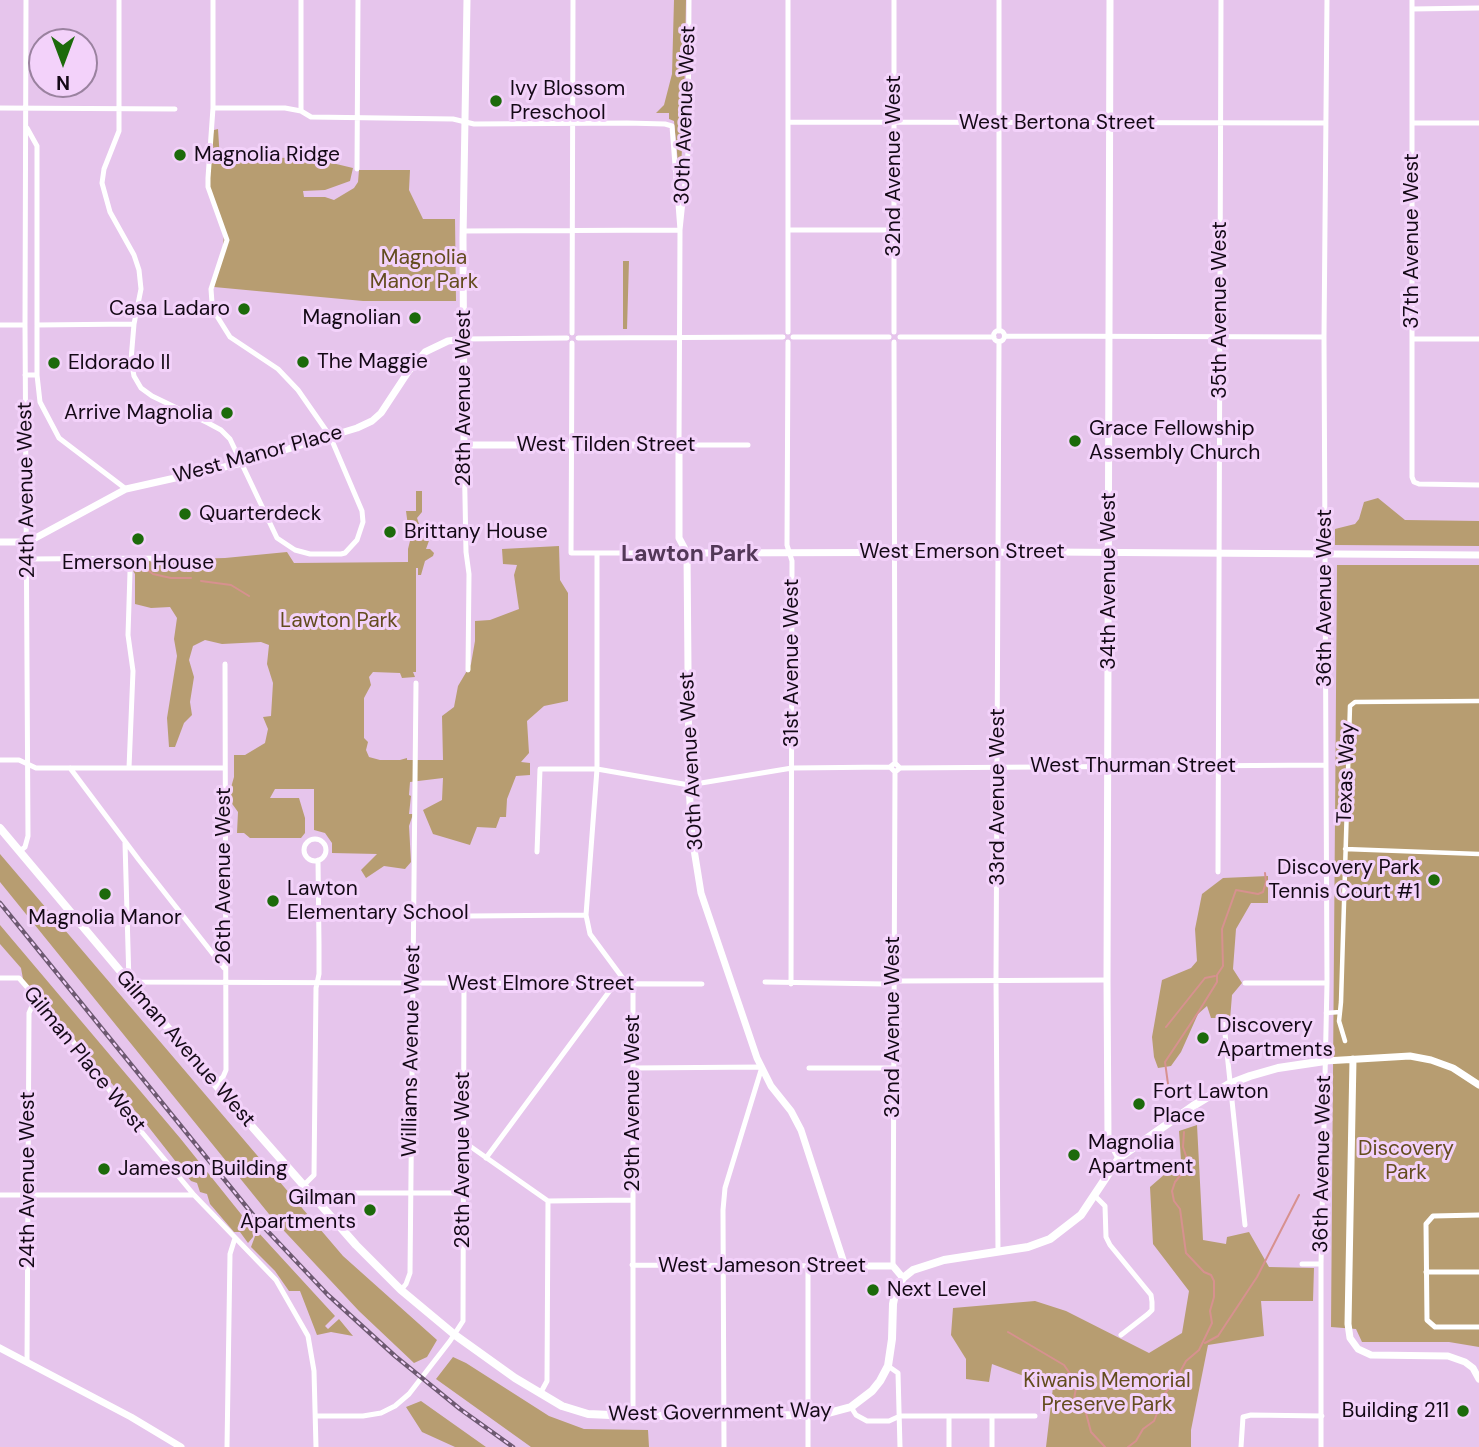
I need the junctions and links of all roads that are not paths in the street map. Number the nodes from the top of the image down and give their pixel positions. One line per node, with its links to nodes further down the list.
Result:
1 (26, 0): 19 (street, 24th Avenue West)
2 (119, 0): 20 (street)
3 (213, 0): 21 (street)
4 (301, 0): 23 (street)
5 (358, 0): 24 (street)
6 (467, 0): 25 (street, 28th Avenue West)
7 (573, 0): 30 (street)
8 (690, 0): 37 (street, 30th Avenue West)
9 (788, 0): 26 (street, 31st Avenue West)
10 (894, 0): 31 (street, 32nd Avenue West)
11 (999, 0): 27 (street)
12 (1110, 0): 28 (street, 34th Avenue West)
13 (1221, 0): 29 (street, 35th Avenue West)
14 (1327, 0): 32 (street, 36th Avenue West)
15 (1412, 0): 17 (street, 37th Avenue West)
16 (1479, 8): 17 (street)
17 (1412, 9): 33 (street, 37th Avenue West)
18 (0, 108): 19 (street)
19 (26, 108): 20 (street); 35 (street, 24th Avenue West)
20 (120, 108): 22 (street); 42 (street)
21 (213, 108): 23 (street); 64 (street)
22 (175, 109)
23 (301, 111): 24 (street)
24 (358, 118): 25 (street); 36 (street)
25 (465, 122): 30 (street); 40 (street, 28th Avenue West)
26 (788, 122): 31 (street, West Bertona Street); 38 (street, 31st Avenue West)
27 (999, 122): 28 (street, West Bertona Street); 31 (street, West Bertona Street); 46 (street)
28 (1110, 122): 29 (street, West Bertona Street); 49 (street, 34th Avenue West)
29 (1221, 122): 32 (street, West Bertona Street); 50 (street, 35th Avenue West)
30 (572, 123): 37 (street, 30th Avenue West); 41 (street)
31 (894, 123): 39 (street, 32nd Avenue West)
32 (1326, 123): 54 (street, 36th Avenue West)
33 (1412, 123): 34 (street); 57 (street, 37th Avenue West)
34 (1479, 123)
35 (25, 125): 44 (street, 24th Avenue West); 45 (street, 24th Avenue West)
36 (357, 169)
37 (680, 230): 41 (street); 56 (street, 30th Avenue West)
38 (788, 230): 39 (street); 51 (street, 31st Avenue West)
39 (894, 230): 52 (street, 32nd Avenue West)
40 (463, 231): 41 (street); 59 (street, 28th Avenue West)
41 (572, 231): 47 (street)
42 (134, 324): 44 (street); 69 (street)
43 (0, 325): 45 (street)
44 (37, 325): 63 (street, 24th Avenue West)
45 (25, 326): 62 (street, 24th Avenue West)
46 (999, 331): 48 (street); 53 (street)
47 (570, 336): 55 (street); 59 (street); 61 (street)
48 (1005, 336): 49 (street); 60 (street)
49 (1110, 336): 50 (street); 75 (street, 34th Avenue West)
50 (1219, 336): 54 (street); 76 (street, 35th Avenue West)
51 (788, 337): 52 (street); 56 (street); 79 (street, 31st Avenue West)
52 (892, 337): 53 (street); 80 (street, 32nd Avenue West)
53 (994, 337): 60 (street)
54 (1324, 337): 81 (street, 36th Avenue West)
55 (578, 338): 56 (street); 61 (street)
56 (680, 338): 67 (street, 30th Avenue West)
57 (1412, 339): 58 (street); 70 (street, 37th Avenue West)
58 (1479, 339)
59 (464, 340): 64 (street, West Manor Place); 65 (street, 28th Avenue West)
60 (999, 342): 74 (street, 33rd Avenue West)
61 (572, 343): 66 (street)
62 (26, 375): 63 (street); 73 (street, 24th Avenue West)
63 (37, 375): 71 (street, 24th Avenue West)
64 (330, 436): 69 (street, West Manor Place); 69 (street)
65 (464, 445): 66 (street, West Tilden Street); 87 (street, 28th Avenue West)
66 (572, 445): 67 (street, West Tilden Street); 77 (street, West Emerson Street)
67 (679, 445): 68 (street, West Tilden Street); 78 (street, 30th Avenue West)
68 (748, 445)
69 (242, 463): 71 (street, West Manor Place)
70 (1479, 485)
71 (126, 489): 73 (street, West Manor Place)
72 (0, 542): 73 (street)
73 (27, 542): 84 (street, 24th Avenue West)
74 (998, 552): 75 (street, West Emerson Street); 80 (street, West Emerson Street); 95 (street, 33rd Avenue West)
75 (1109, 552): 76 (street, West Emerson Street); 93 (street, 34th Avenue West)
76 (1220, 552): 81 (street, West Emerson Street); 94 (street, 35th Avenue West)
77 (597, 553): 78 (street, West Emerson Street); 101 (street, 29th Avenue West)
78 (687, 553): 79 (street, West Emerson Street); 102 (street, 30th Avenue West)
79 (790, 553): 80 (street, West Emerson Street); 99 (street, 31st Avenue West)
80 (895, 553): 100 (street, 32nd Avenue West)
81 (1325, 554): 82 (street, West Emerson Street); 92 (street, 36th Avenue West)
82 (1479, 555)
83 (172, 558): 84 (street)
84 (28, 559): 91 (street, 24th Avenue West)
85 (130, 572): 97 (street)
86 (225, 664): 98 (street, 26th Avenue West)
87 (468, 670)
88 (416, 682): 120 (street, Williams Avenue West)
89 (1479, 701): 105 (street, Texas Way)
90 (0, 760): 91 (street)
91 (29, 765): 96 (street); 106 (street, 24th Avenue West)
92 (1325, 765): 94 (street, West Thurman Street); 124 (street, 36th Avenue West)
93 (1108, 766): 94 (street, West Thurman Street); 95 (street, West Thurman Street); 116 (street, 34th Avenue West)
94 (1218, 766): 110 (street, 35th Avenue West)
95 (999, 767): 100 (street, West Thurman Street); 115 (street, 33rd Avenue West)
96 (70, 768): 97 (street); 104 (street)
97 (129, 768): 98 (street)
98 (224, 768): 113 (street, 26th Avenue West)
99 (792, 768): 100 (street, West Thurman Street); 102 (street, West Thurman Street); 127 (street, 31st Avenue West)
100 (895, 768): 122 (street, 32nd Avenue West)
101 (597, 769): 102 (street, West Thurman Street); 107 (street, West Thurman Street); 111 (street, 29th Avenue West)
102 (689, 785): 137 (street, 30th Avenue West)
103 (0, 828): 106 (main road, Gilman Avenue West)
104 (125, 843): 113 (street); 117 (street)
105 (1345, 849): 108 (street); 131 (street, Texas Way)
106 (19, 852): 117 (main road, Gilman Avenue West)
107 (537, 852)
108 (1479, 854)
109 (318, 860): 109 (street); 119 (street)
110 (1219, 872)
111 (586, 915): 112 (street); 129 (street, 29th Avenue West)
112 (469, 916)
113 (225, 968): 118 (street, 26th Avenue West)
114 (0, 978): 130 (street, Gilman Place West)
115 (996, 980): 116 (street); 122 (street); 160 (street, 33rd Avenue West)
116 (1107, 980): 146 (street, 34th Avenue West)
117 (129, 982): 118 (street, West Elmore Street); 141 (main road, Gilman Avenue West)
118 (225, 982): 119 (street, West Elmore Street); 141 (street, 26th Avenue West)
119 (317, 982): 120 (street, West Elmore Street); 147 (street)
120 (413, 982): 125 (street, West Elmore Street); 149 (street, Williams Avenue West)
121 (765, 982): 127 (street)
122 (893, 982): 127 (street); 140 (street, 32nd Avenue West)
123 (1245, 983): 124 (street)
124 (1327, 983): 132 (street, 36th Avenue West)
125 (464, 984): 128 (street, West Elmore Street); 144 (street, 28th Avenue West)
126 (702, 984): 129 (street, West Elmore Street)
127 (791, 984)
128 (614, 985): 129 (street, West Elmore Street); 145 (street)
129 (628, 985): 138 (street, 29th Avenue West)
130 (35, 999): 152 (street, 24th Avenue West); 153 (street, Gilman Place West)
131 (1340, 1012): 132 (street); 134 (street, Texas Way)
132 (1326, 1013): 136 (street, 36th Avenue West)
133 (1224, 1024): 142 (street)
134 (1345, 1041)
135 (1353, 1059): 136 (street); 143 (street); 178 (street)
136 (1325, 1061): 142 (main road); 163 (street, 36th Avenue West)
137 (762, 1067): 138 (street); 164 (street); 166 (street)
138 (634, 1068): 155 (street, 29th Avenue West)
139 (809, 1068): 140 (street)
140 (892, 1068): 167 (street, 32nd Avenue West)
141 (215, 1084): 147 (main road, Gilman Avenue West)
142 (1229, 1084): 146 (main road); 158 (street)
143 (1479, 1085)
144 (464, 1142): 145 (street); 150 (street, 28th Avenue West)
145 (485, 1158): 156 (street)
146 (1119, 1158): 154 (main road)
147 (304, 1185): 148 (main road, Gilman Avenue West)
148 (312, 1193): 149 (street); 171 (main road, Gilman Avenue West)
149 (410, 1193): 150 (street); 171 (street, Williams Avenue West)
150 (463, 1193): 173 (street, 28th Avenue West)
151 (0, 1195): 152 (street)
152 (28, 1195): 153 (street); 176 (street, 24th Avenue West)
153 (194, 1195): 159 (street, Gilman Place West)
154 (1095, 1196): 160 (main road); 174 (street)
155 (632, 1200): 156 (street); 162 (street, 29th Avenue West)
156 (548, 1201): 179 (street)
157 (1479, 1216): 168 (street)
158 (1245, 1225)
159 (234, 1238): 183 (street, Gilman Place West); 192 (street)
160 (998, 1252): 170 (main road)
161 (1302, 1264): 163 (street)
162 (632, 1265): 164 (street, West Jameson Street); 184 (street, 29th Avenue West)
163 (1321, 1265): 190 (street, 36th Avenue West)
164 (723, 1266): 165 (street, West Jameson Street); 185 (street)
165 (808, 1266): 166 (street, West Jameson Street); 182 (street)
166 (845, 1266): 167 (street, West Jameson Street)
167 (893, 1266): 170 (street)
168 (1426, 1272): 169 (street); 172 (street)
169 (1479, 1272)
170 (903, 1278): 177 (main road, West Government Way)
171 (401, 1290): 173 (main road, Gilman Avenue West)
172 (1479, 1327)
173 (455, 1335): 179 (main road, Gilman Avenue West); 183 (street)
174 (1121, 1335)
175 (0, 1348): 176 (street)
176 (27, 1363): 191 (street)
177 (888, 1366): 180 (main road, West Government Way); 186 (street)
178 (1479, 1379)
179 (540, 1394): 181 (main road, Gilman Avenue West)
180 (851, 1407): 182 (main road, West Government Way); 186 (street)
181 (578, 1411): 184 (main road, West Government Way)
182 (808, 1415): 185 (main road, West Government Way); 195 (street)
183 (316, 1416): 193 (street)
184 (633, 1416): 185 (main road, West Government Way)
185 (724, 1416): 194 (street)
186 (900, 1416): 187 (street); 196 (street)
187 (948, 1416): 188 (street); 197 (street)
188 (992, 1416): 189 (street); 198 (street)
189 (1035, 1416)
190 (1322, 1416): 199 (street); 200 (street, 36th Avenue West)
191 (181, 1447)
192 (227, 1447)
193 (317, 1447)
194 (724, 1447)
195 (808, 1447)
196 (900, 1447)
197 (949, 1447)
198 (992, 1447)
199 (1241, 1447)
200 (1321, 1447)

